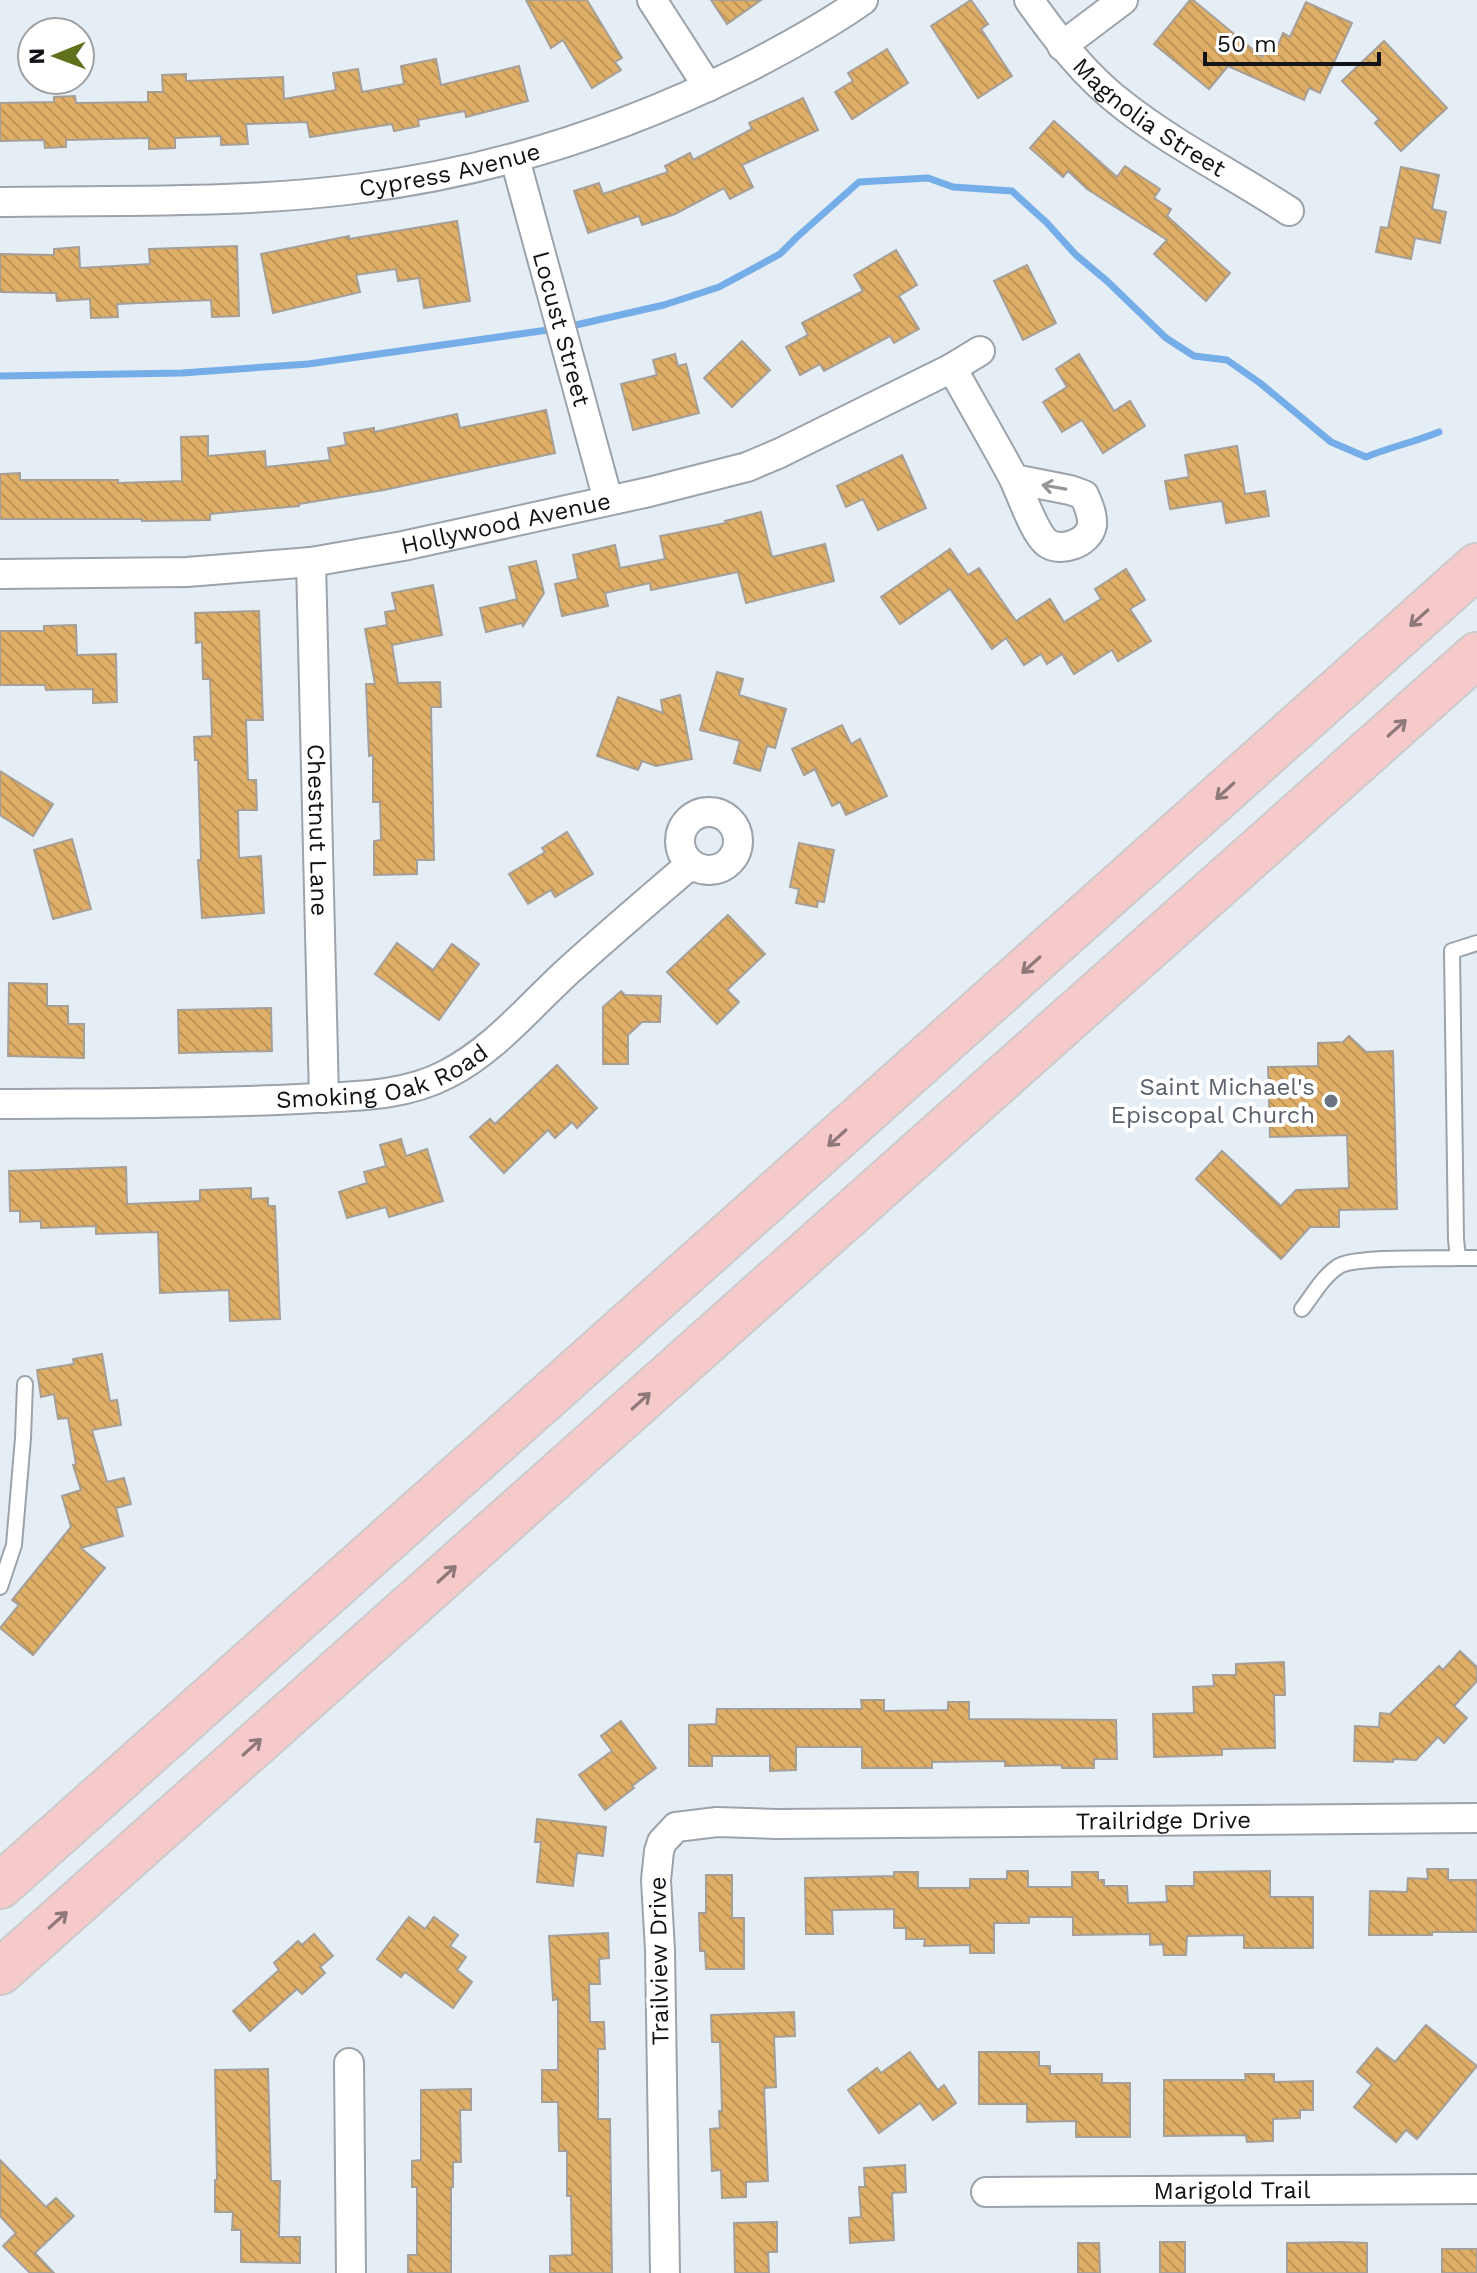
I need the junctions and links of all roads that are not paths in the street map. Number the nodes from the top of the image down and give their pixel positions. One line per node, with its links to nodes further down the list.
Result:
1 (652, 0): 6 (street)
2 (863, 0): 6 (street, Cypress Avenue)
3 (1029, 0): 5 (street, Magnolia Street)
4 (1123, 0): 5 (street)
5 (1062, 46): 9 (street, Magnolia Street)
6 (708, 87): 7 (street, Cypress Avenue)
7 (515, 159): 8 (street, Cypress Avenue); 13 (street, Locust Street)
8 (0, 202)
9 (1289, 211)
10 (980, 351): 11 (street, Hollywood Avenue)
11 (952, 368): 12 (street); 13 (street, Hollywood Avenue)
12 (1014, 479)
13 (608, 500): 14 (street, Hollywood Avenue)
14 (311, 562): 16 (street, Hollywood Avenue); 21 (street, Chestnut Lane)
15 (1477, 566): 30 (highway, one-way to 30)
16 (0, 574)
17 (1477, 655): 18 (highway)
18 (1457, 694): 31 (highway, one-way to 18)
19 (691, 864): 21 (street, Smoking Oak Road)
20 (1477, 943): 23 (lane)
21 (324, 1098): 22 (street, Smoking Oak Road)
22 (0, 1104)
23 (1458, 1258): 24 (lane); 25 (lane)
24 (1477, 1258)
25 (1302, 1309)
26 (25, 1384): 27 (lane)
27 (0, 1587)
28 (1477, 1818): 29 (street, Trailridge Drive)
29 (848, 1823): 36 (street, Trailview Drive)
30 (0, 1886)
31 (0, 1972)
32 (349, 2063): 35 (street)
33 (1477, 2189): 34 (street, Marigold Trail)
34 (986, 2192)
35 (351, 2273)
36 (665, 2273)

